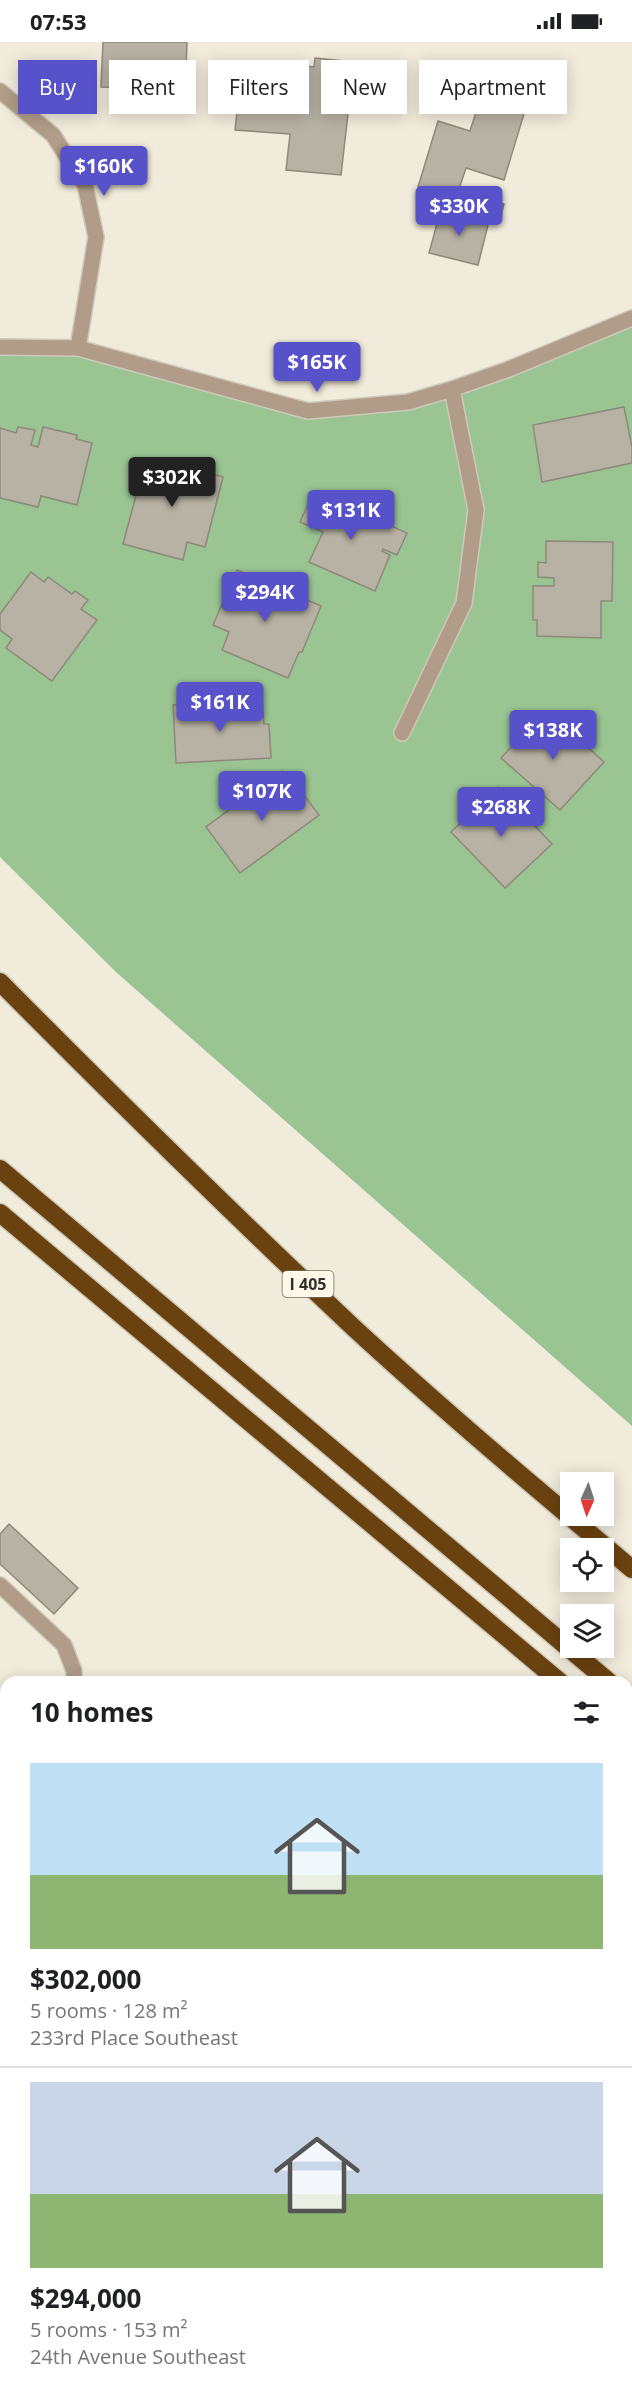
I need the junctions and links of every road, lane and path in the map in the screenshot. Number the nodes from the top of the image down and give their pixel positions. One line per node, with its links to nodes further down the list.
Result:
1 (0, 91): 4 (street)
2 (632, 318): 5 (street)
3 (0, 347): 4 (street)
4 (78, 348): 5 (street)
5 (452, 389): 6 (street)
6 (402, 733)
7 (0, 982): 10 (highway, I 405)
8 (0, 1169): 14 (highway)
9 (0, 1213): 13 (highway)
10 (632, 1569)
11 (0, 1585): 12 (street)
12 (74, 1676)
13 (553, 1676)
14 (602, 1676)

